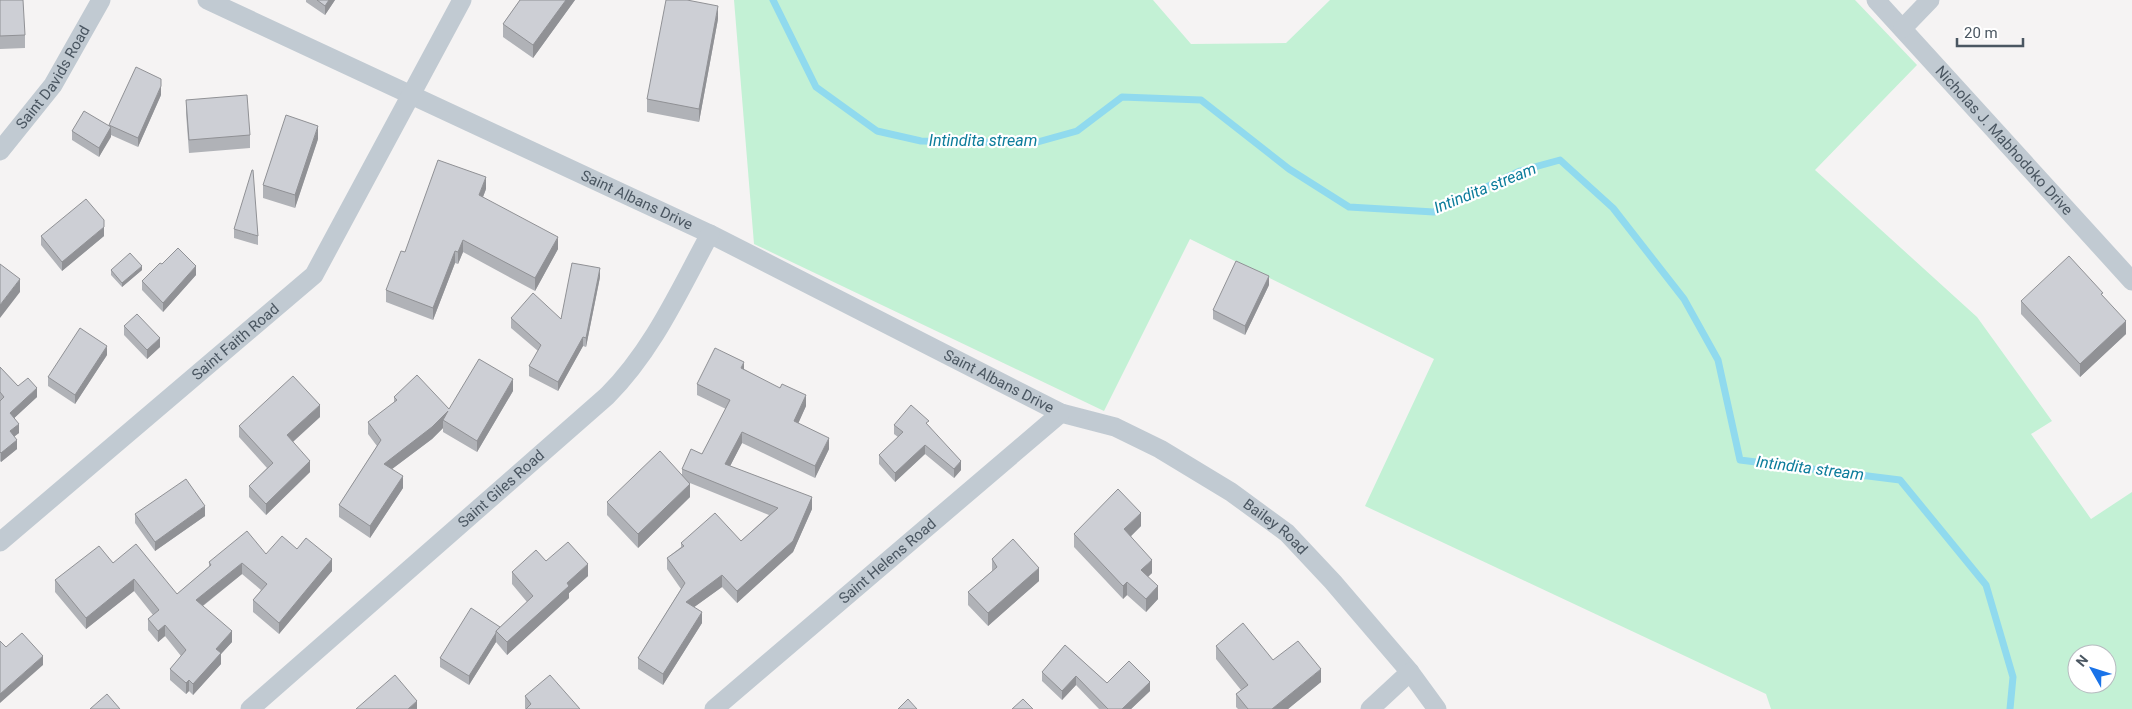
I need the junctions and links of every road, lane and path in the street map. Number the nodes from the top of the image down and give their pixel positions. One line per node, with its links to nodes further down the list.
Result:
1 (101, 0): 8 (street, Saint Davids Road)
2 (207, 0): 7 (street, Saint Albans Drive)
3 (462, 0): 7 (street, Saint Faith Road)
4 (1876, 0): 6 (street, Nicholas J. Mabhodoko Drive)
5 (1930, 0): 6 (street)
6 (1903, 28): 10 (street, Nicholas J. Mabhodoko Drive)
7 (410, 95): 9 (street, Saint Albans Drive); 12 (street, Saint Faith Road)
8 (0, 150)
9 (710, 234): 11 (street, Saint Albans Drive); 14 (street, Saint Giles Road)
10 (2132, 281)
11 (1061, 413): 13 (street, Bailey Road); 15 (street, Saint Helens Road)
12 (0, 542)
13 (1410, 672): 16 (street); 17 (street, Bailey Road)
14 (250, 709)
15 (714, 709)
16 (1370, 709)
17 (1437, 709)

